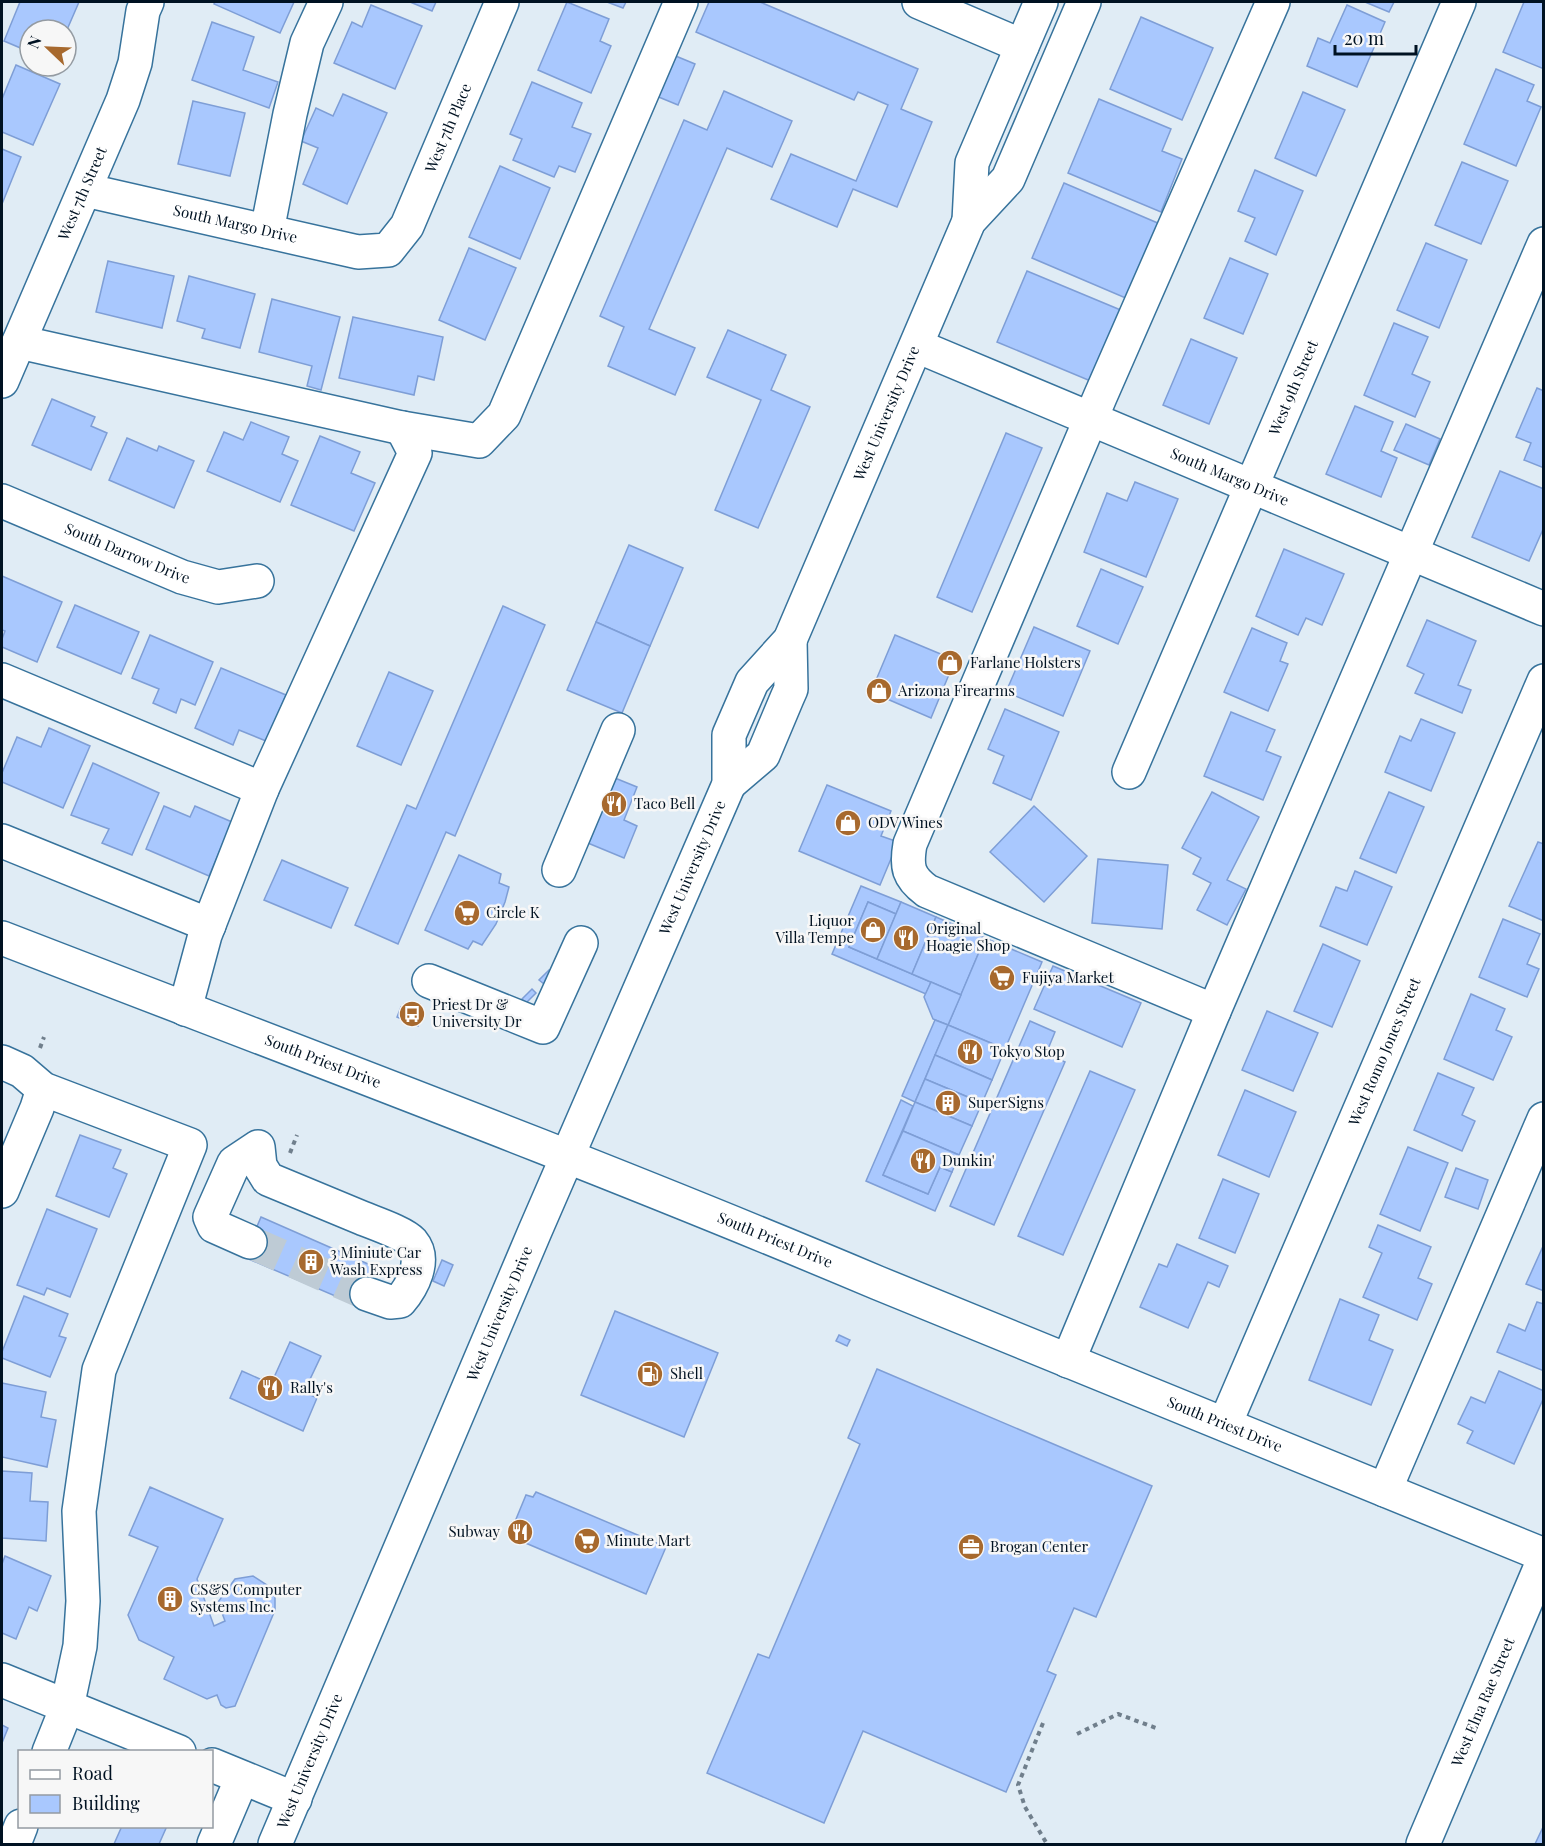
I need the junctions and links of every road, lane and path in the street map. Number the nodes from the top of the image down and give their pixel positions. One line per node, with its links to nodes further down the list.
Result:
1 (147, 2): 11 (street, West 7th Street)
2 (326, 2): 13 (street)
3 (502, 2): 15 (street, West 7th Place)
4 (681, 2): 20 (street)
5 (919, 2): 10 (street)
6 (1041, 2): 10 (street, West University Drive)
7 (1084, 2): 12 (street, West University Drive)
8 (1273, 2): 19 (street)
9 (1459, 2): 21 (street, West 9th Street)
10 (1022, 46): 12 (street, West University Drive)
11 (85, 190): 13 (street, South Margo Drive); 16 (street, West 7th Street)
12 (969, 221): 17 (street, West University Drive)
13 (267, 231): 15 (street, South Margo Drive)
14 (1544, 244): 23 (street)
15 (388, 250)
16 (19, 342): 18 (street, West 7th Street); 20 (street)
17 (917, 346): 19 (street, South Margo Drive); 42 (street, West University Drive)
18 (2, 381)
19 (1090, 420): 21 (street, South Margo Drive); 38 (street)
20 (402, 428): 30 (street)
21 (1252, 487): 23 (street, South Margo Drive); 29 (street, West 9th Street)
22 (2, 501): 24 (street, South Darrow Drive)
23 (1410, 553): 25 (street, South Margo Drive); 38 (street)
24 (257, 581)
25 (1544, 609)
26 (2, 680): 30 (street)
27 (1544, 681): 47 (street, West Romo Jones Street)
28 (618, 730): 32 (street)
29 (1129, 772)
30 (262, 789): 33 (street)
31 (2, 841): 33 (street)
32 (559, 870)
33 (209, 925): 37 (street)
34 (2, 938): 37 (street, South Priest Drive)
35 (581, 943): 36 (street)
36 (429, 981)
37 (185, 1008): 42 (street, South Priest Drive)
38 (1214, 1011): 46 (street)
39 (2, 1062): 40 (street)
40 (43, 1089): 43 (street); 51 (street)
41 (1544, 1119): 48 (street)
42 (567, 1156): 46 (street, South Priest Drive); 59 (street, West University Drive)
43 (2, 1191)
44 (250, 1242): 45 (street)
45 (367, 1294)
46 (1068, 1361): 47 (street, South Priest Drive)
47 (1225, 1424): 48 (street, South Priest Drive)
48 (1385, 1490): 49 (street, South Priest Drive)
49 (1544, 1557): 65 (street, West Elna Rae Street)
50 (2, 1680): 51 (street)
51 (67, 1707): 55 (street); 56 (street)
52 (1043, 1723): 64 (path)
53 (1156, 1728): 54 (path)
54 (1077, 1734)
55 (50, 1750)
56 (173, 1750)
57 (213, 1765): 58 (street)
58 (242, 1778): 59 (street); 62 (street)
59 (295, 1800): 63 (street, West University Drive)
60 (21, 1828): 61 (street)
61 (14, 1845)
62 (214, 1845)
63 (275, 1845)
64 (1047, 1845)
65 (1424, 1845)

